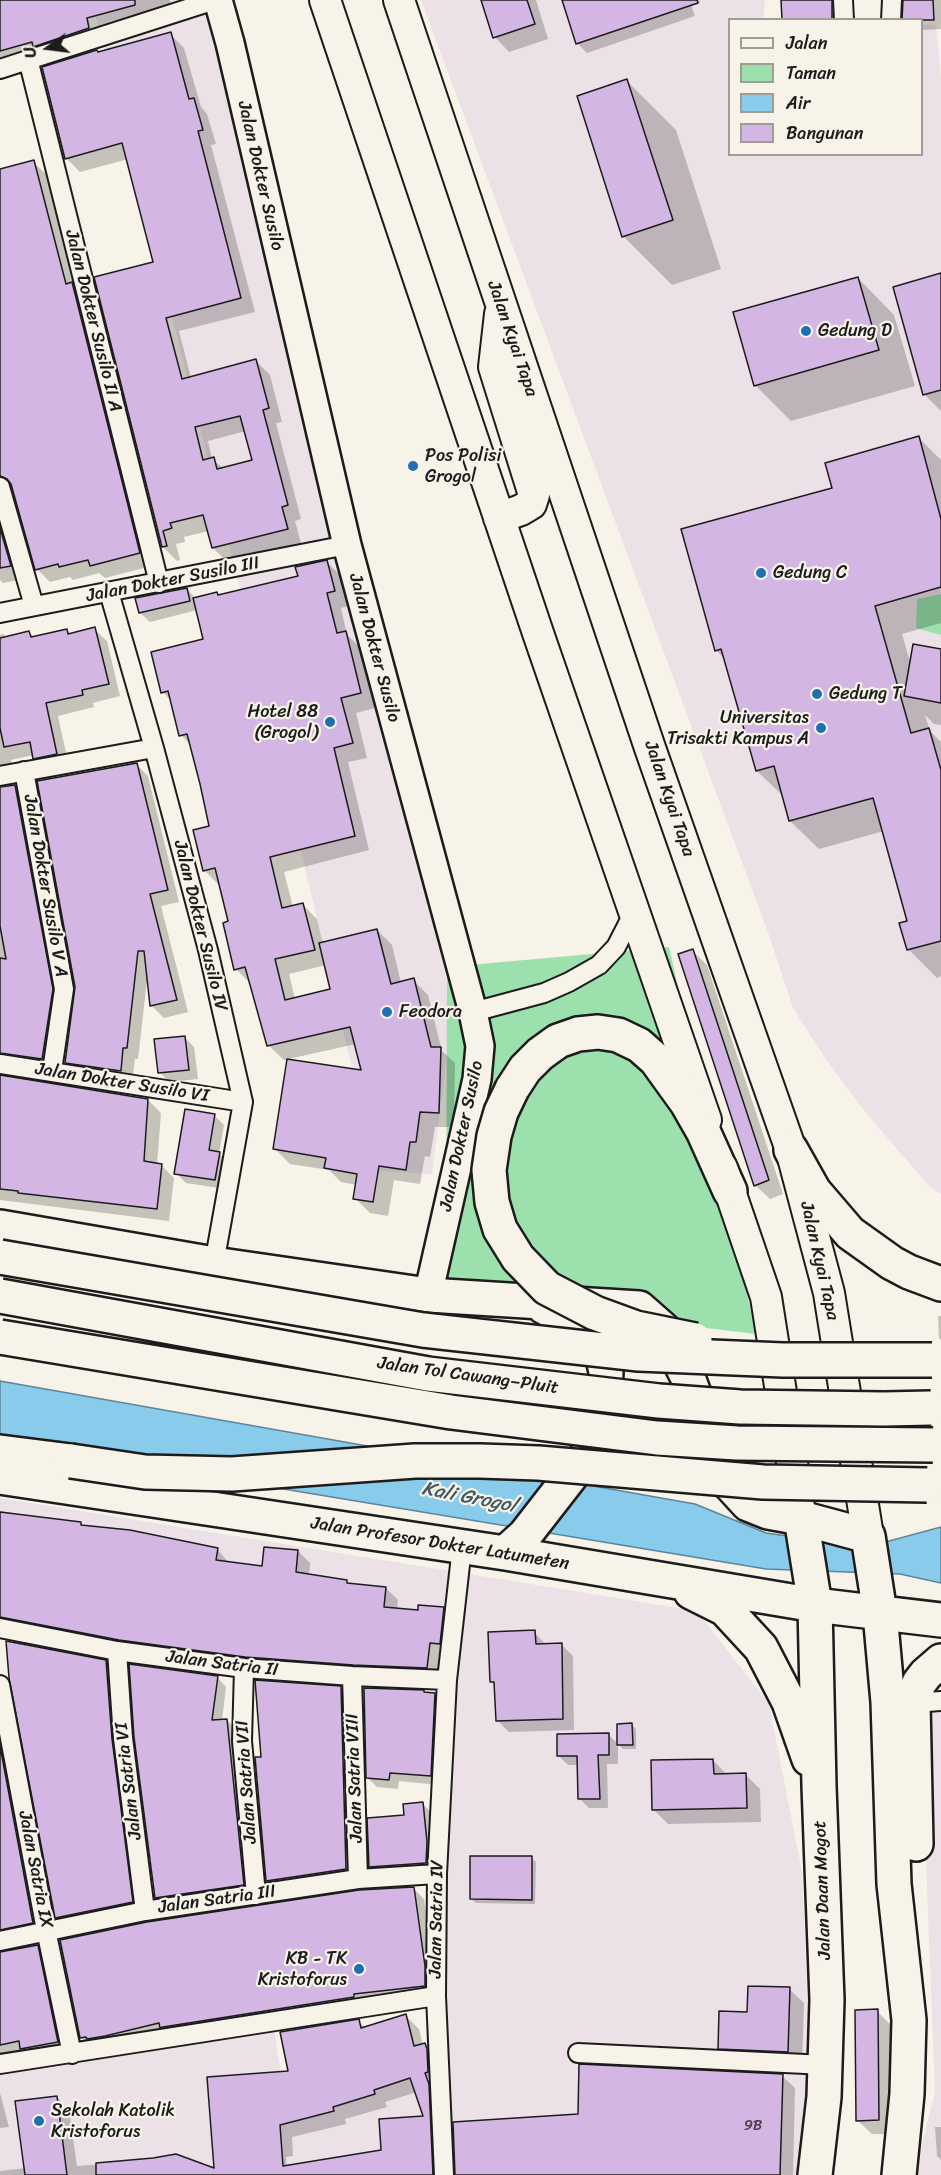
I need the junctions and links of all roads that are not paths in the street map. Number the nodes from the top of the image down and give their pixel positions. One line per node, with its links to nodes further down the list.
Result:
1 (216, 0): 8 (street); 13 (street, Jalan Dokter Susilo)
2 (325, 0): 12 (main road)
3 (399, 0): 10 (main road, Jalan Kyai Tapa)
4 (843, 0): 6 (street)
5 (892, 0): 7 (street)
6 (843, 18)
7 (891, 18)
8 (28, 59): 9 (street); 14 (street, Jalan Dokter Susilo II A)
9 (0, 69)
10 (501, 305): 12 (main road); 26 (main road, Jalan Kyai Tapa)
11 (0, 487): 16 (street)
12 (499, 518): 21 (main road)
13 (347, 545): 14 (street, Jalan Dokter Susilo III); 22 (street, Jalan Dokter Susilo)
14 (159, 583): 15 (street, Jalan Dokter Susilo III)
15 (109, 592): 16 (street, Jalan Dokter Susilo III); 18 (street, Jalan Dokter Susilo IV)
16 (34, 606): 17 (street, Jalan Dokter Susilo III)
17 (0, 613)
18 (154, 748): 19 (street); 25 (street, Jalan Dokter Susilo IV)
19 (24, 771): 20 (street); 24 (street, Jalan Dokter Susilo V A)
20 (0, 776)
21 (634, 912): 22 (street); 27 (main road)
22 (473, 1012): 32 (street, Jalan Dokter Susilo)
23 (0, 1064): 24 (street, Jalan Dokter Susilo VI)
24 (52, 1071): 25 (street, Jalan Dokter Susilo VI)
25 (243, 1102): 30 (street, Jalan Dokter Susilo IV)
26 (791, 1150): 31 (highway); 44 (main road, Jalan Kyai Tapa)
27 (730, 1191): 36 (highway, bridge); 43 (main road)
28 (0, 1227): 30 (highway)
29 (0, 1257): 36 (highway, bridge)
30 (214, 1264): 32 (highway)
31 (941, 1284)
32 (428, 1295): 34 (highway)
33 (0, 1296): 38 (highway, Jalan Tol Cawang–Pluit, bridge)
34 (537, 1303): 43 (highway); 45 (highway)
35 (0, 1336): 39 (highway, Jalan Tol Cawang–Pluit, bridge)
36 (783, 1360): 37 (highway, bridge)
37 (941, 1360)
38 (941, 1407)
39 (941, 1445)
40 (0, 1452): 42 (highway, bridge)
41 (0, 1477): 46 (highway, Jalan Profesor Dokter Latumeten)
42 (941, 1484)
43 (802, 1524): 44 (highway); 48 (highway)
44 (868, 1540): 49 (highway, Jalan Kyai Tapa)
45 (515, 1544): 46 (highway, Jalan Profesor Dokter Latumeten); 47 (highway, Jalan Profesor Dokter Latumeten)
46 (462, 1547): 56 (street, Jalan Satria IV)
47 (669, 1580): 48 (highway, Jalan Profesor Dokter Latumeten); 59 (highway)
48 (813, 1591): 49 (highway, Jalan Profesor Dokter Latumeten); 59 (highway, Jalan Daan Mogot)
49 (880, 1613): 50 (highway, Jalan Profesor Dokter Latumeten); 67 (highway)
50 (941, 1620)
51 (0, 1628): 52 (street, Jalan Satria II)
52 (117, 1652): 54 (street, Jalan Satria II); 63 (street, Jalan Satria VI)
53 (941, 1661): 58 (highway)
54 (244, 1668): 55 (street, Jalan Satria II); 62 (street, Jalan Satria VII)
55 (352, 1676): 56 (street, Jalan Satria II); 61 (street, Jalan Satria VIII)
56 (447, 1680): 60 (street, Jalan Satria IV)
57 (0, 1685): 64 (street, Jalan Satria IX)
58 (927, 1702): 67 (highway)
59 (819, 1786): 71 (highway, Jalan Daan Mogot)
60 (436, 1874): 61 (street, Jalan Satria III); 66 (street, Jalan Satria IV)
61 (358, 1880): 62 (street, Jalan Satria III)
62 (256, 1895): 63 (street, Jalan Satria III)
63 (145, 1911): 64 (street, Jalan Satria III)
64 (46, 1930): 65 (street, Jalan Satria III); 69 (street, Jalan Satria IX)
65 (0, 1941)
66 (436, 1996): 69 (street, Jalan Satria IV); 72 (street)
67 (909, 2020): 74 (highway)
68 (578, 2053): 71 (street)
69 (72, 2054): 70 (street, Jalan Satria IV)
70 (0, 2064)
71 (826, 2065): 73 (highway, Jalan Daan Mogot)
72 (444, 2175)
73 (815, 2175)
74 (899, 2175)

